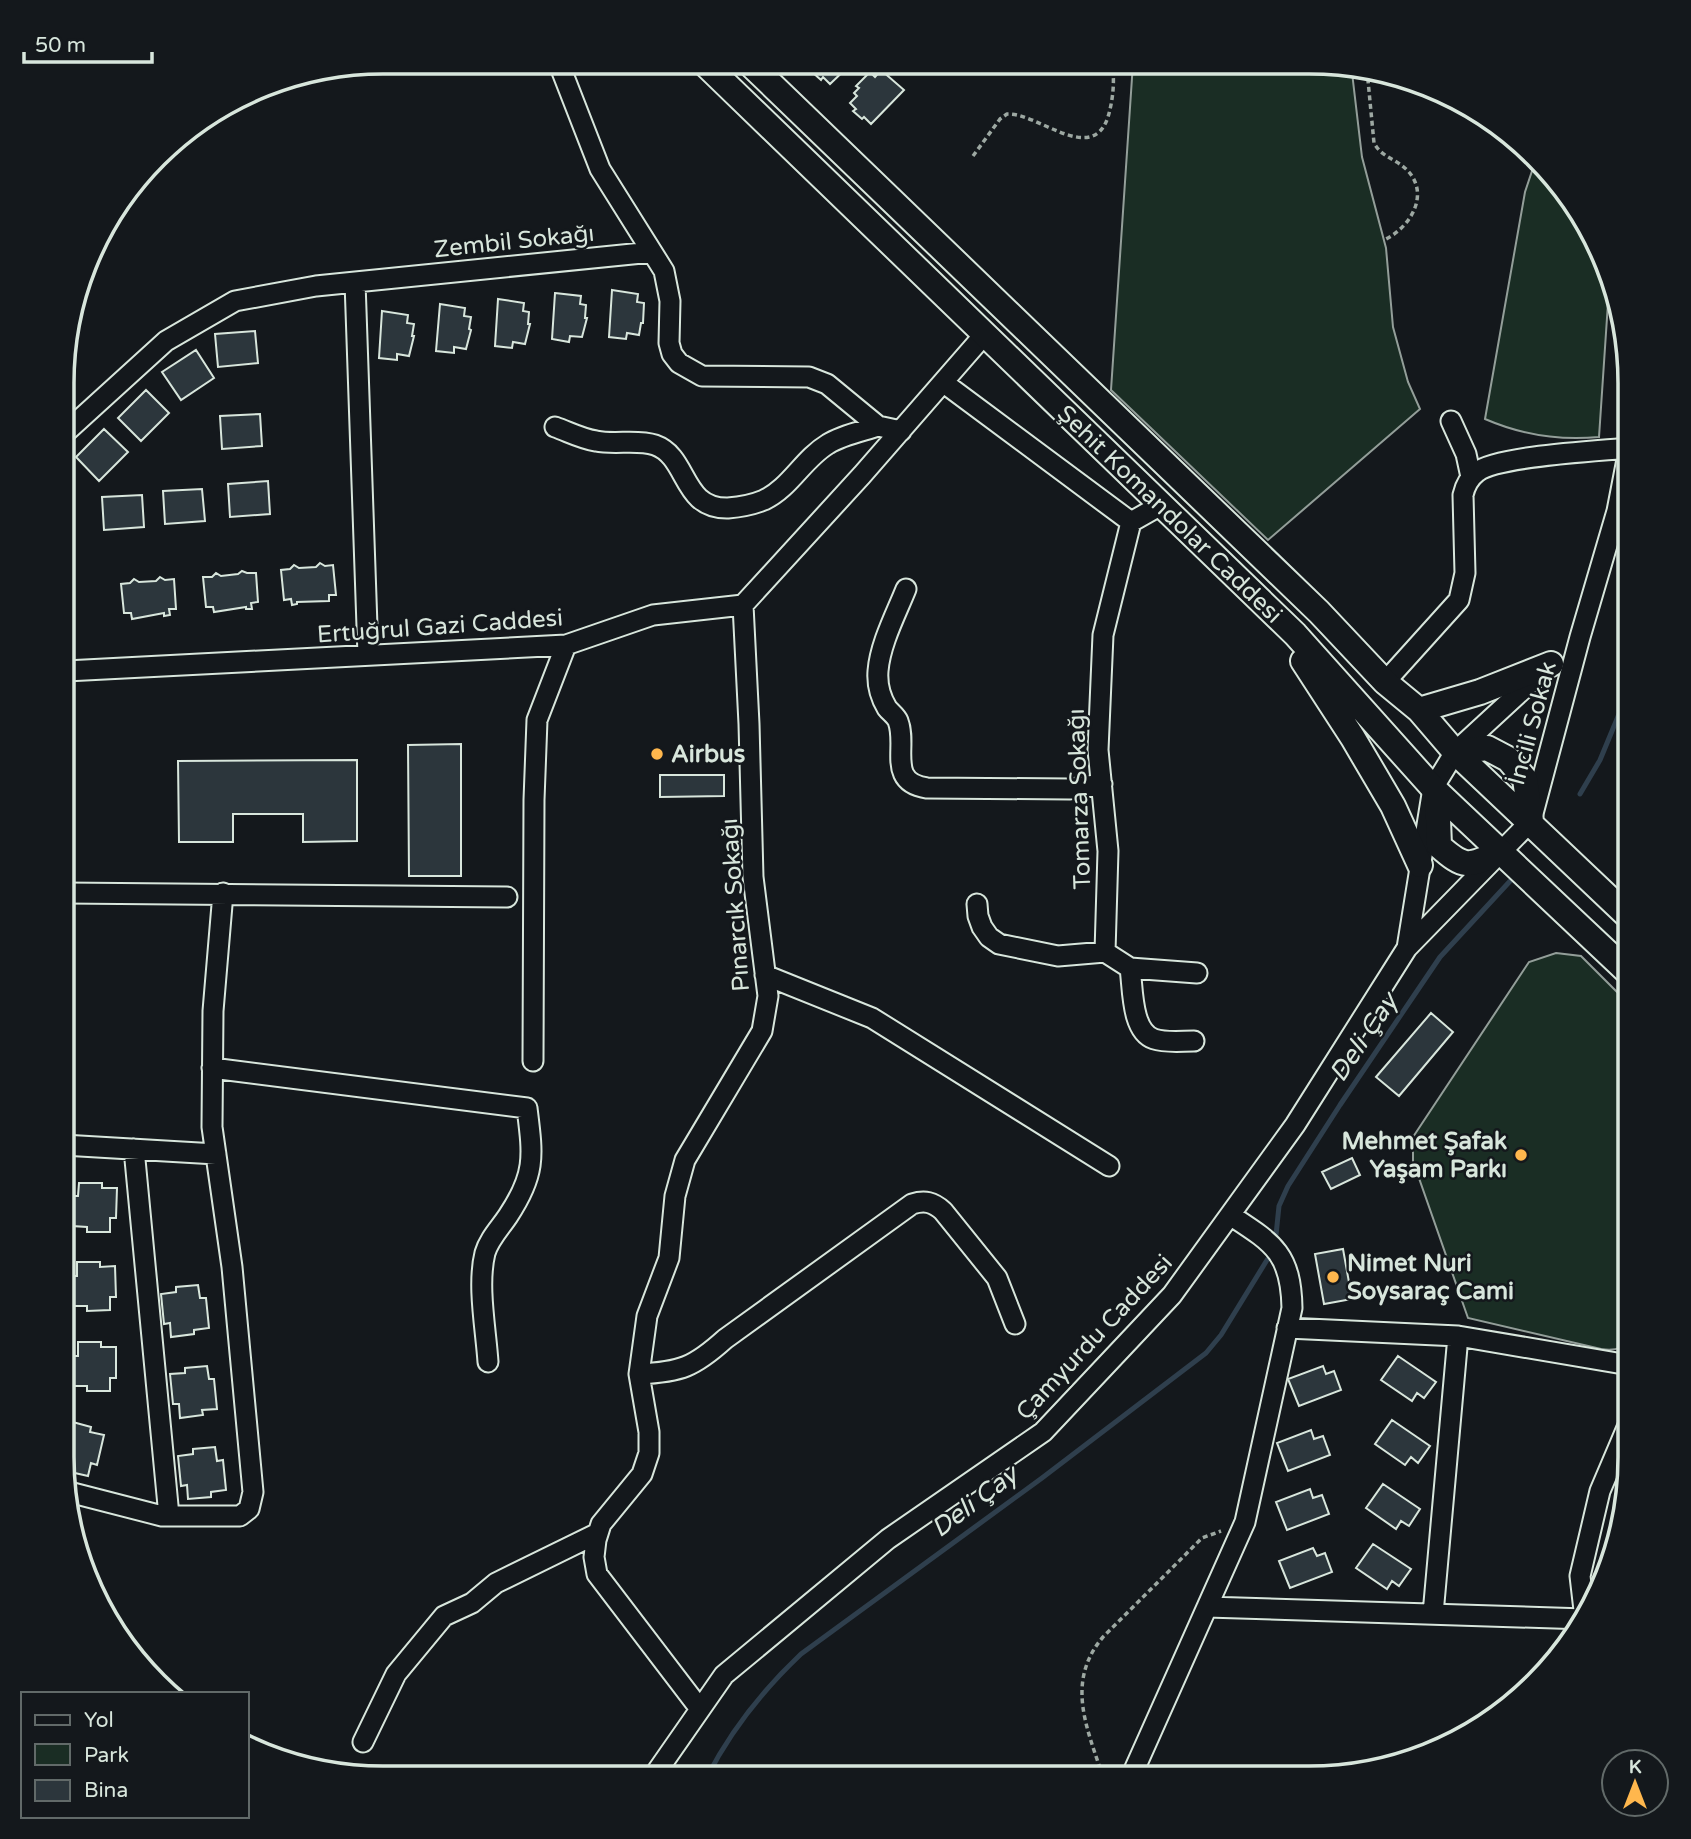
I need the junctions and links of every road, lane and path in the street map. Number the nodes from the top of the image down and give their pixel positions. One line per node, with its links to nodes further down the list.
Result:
1 (563, 74): 8 (street)
2 (715, 74): 10 (main road, Şehit Komandolar Caddesi)
3 (760, 74): 30 (main road, Şehit Komandolar Caddesi)
4 (1113, 74): 6 (path)
5 (1368, 79): 7 (path)
6 (973, 156)
7 (1385, 239)
8 (652, 252): 9 (street, Zembil Sokağı); 14 (street)
9 (355, 282): 13 (street, Zembil Sokağı); 27 (street)
10 (984, 335): 11 (street); 19 (main road, Şehit Komandolar Caddesi)
11 (944, 383): 16 (street); 21 (street)
12 (1451, 421): 18 (street)
13 (74, 426)
14 (878, 426): 15 (street); 16 (street)
15 (555, 427)
16 (901, 431): 23 (street)
17 (1618, 450): 18 (street)
18 (1471, 477): 30 (street)
19 (1161, 505): 21 (street); 24 (main road, Şehit Komandolar Caddesi)
20 (1618, 506): 25 (street, İncili Sokak)
21 (1131, 522): 33 (street, Tomarza Sokağı)
22 (906, 589): 33 (street)
23 (743, 605): 26 (street, Ertuğrul Gazi Caddesi); 48 (street, Pınarcık Sokağı)
24 (1268, 608): 34 (main road, Şehit Komandolar Caddesi); 37 (main road)
25 (1580, 637): 28 (street, İncili Sokak); 35 (street, İncili Sokak)
26 (566, 645): 27 (street, Ertuğrul Gazi Caddesi); 50 (street)
27 (368, 655): 29 (street, Ertuğrul Gazi Caddesi)
28 (1551, 664): 31 (main road); 32 (street, İncili Sokak)
29 (74, 671)
30 (1385, 682): 31 (main road, Şehit Komandolar Caddesi)
31 (1419, 710): 32 (main road, Şehit Komandolar Caddesi)
32 (1455, 752): 34 (street, Çamyurdu Caddesi); 35 (main road, Şehit Komandolar Caddesi)
33 (1102, 784): 44 (street, Tomarza Sokağı)
34 (1435, 790): 36 (main road, Şehit Komandolar Caddesi); 36 (main road); 37 (street, Çamyurdu Caddesi)
35 (1531, 821): 36 (street, Çamyurdu Caddesi); 42 (main road, Şehit Komandolar Caddesi)
36 (1501, 852): 43 (street, Çamyurdu Caddesi); 45 (main road, Şehit Komandolar Caddesi)
37 (1420, 865): 43 (street, Çamyurdu Caddesi)
38 (74, 893): 39 (street)
39 (223, 893): 40 (street); 51 (street)
40 (507, 897)
41 (977, 904): 44 (street)
42 (1618, 906)
43 (1407, 947): 56 (street, Çamyurdu Caddesi)
44 (1105, 952): 46 (street)
45 (1618, 963)
46 (1130, 968): 47 (street); 49 (street)
47 (1197, 973)
48 (765, 975): 55 (street); 62 (street, Pınarcık Sokağı)
49 (1194, 1041)
50 (533, 1061)
51 (212, 1068): 54 (street); 60 (street)
52 (74, 1146): 53 (street)
53 (134, 1149): 54 (street); 65 (street)
54 (216, 1154): 65 (street)
55 (1109, 1166)
56 (1230, 1215): 58 (street); 72 (street, Çamyurdu Caddesi)
57 (1015, 1324): 62 (street)
58 (1287, 1328): 59 (street); 66 (street)
59 (1458, 1336): 61 (street); 70 (street)
60 (488, 1362)
61 (1618, 1363)
62 (639, 1374): 67 (street, Pınarcık Sokağı)
63 (1618, 1449): 68 (street)
64 (76, 1494): 65 (street)
65 (169, 1516)
66 (1245, 1522): 69 (street); 75 (path)
67 (598, 1533): 72 (street); 73 (street)
68 (1583, 1599)
69 (1207, 1607): 70 (street); 76 (street)
70 (1433, 1614): 71 (street)
71 (1571, 1619)
72 (700, 1709): 74 (street, Çamyurdu Caddesi)
73 (363, 1742)
74 (661, 1766)
75 (1100, 1766)
76 (1136, 1766)

